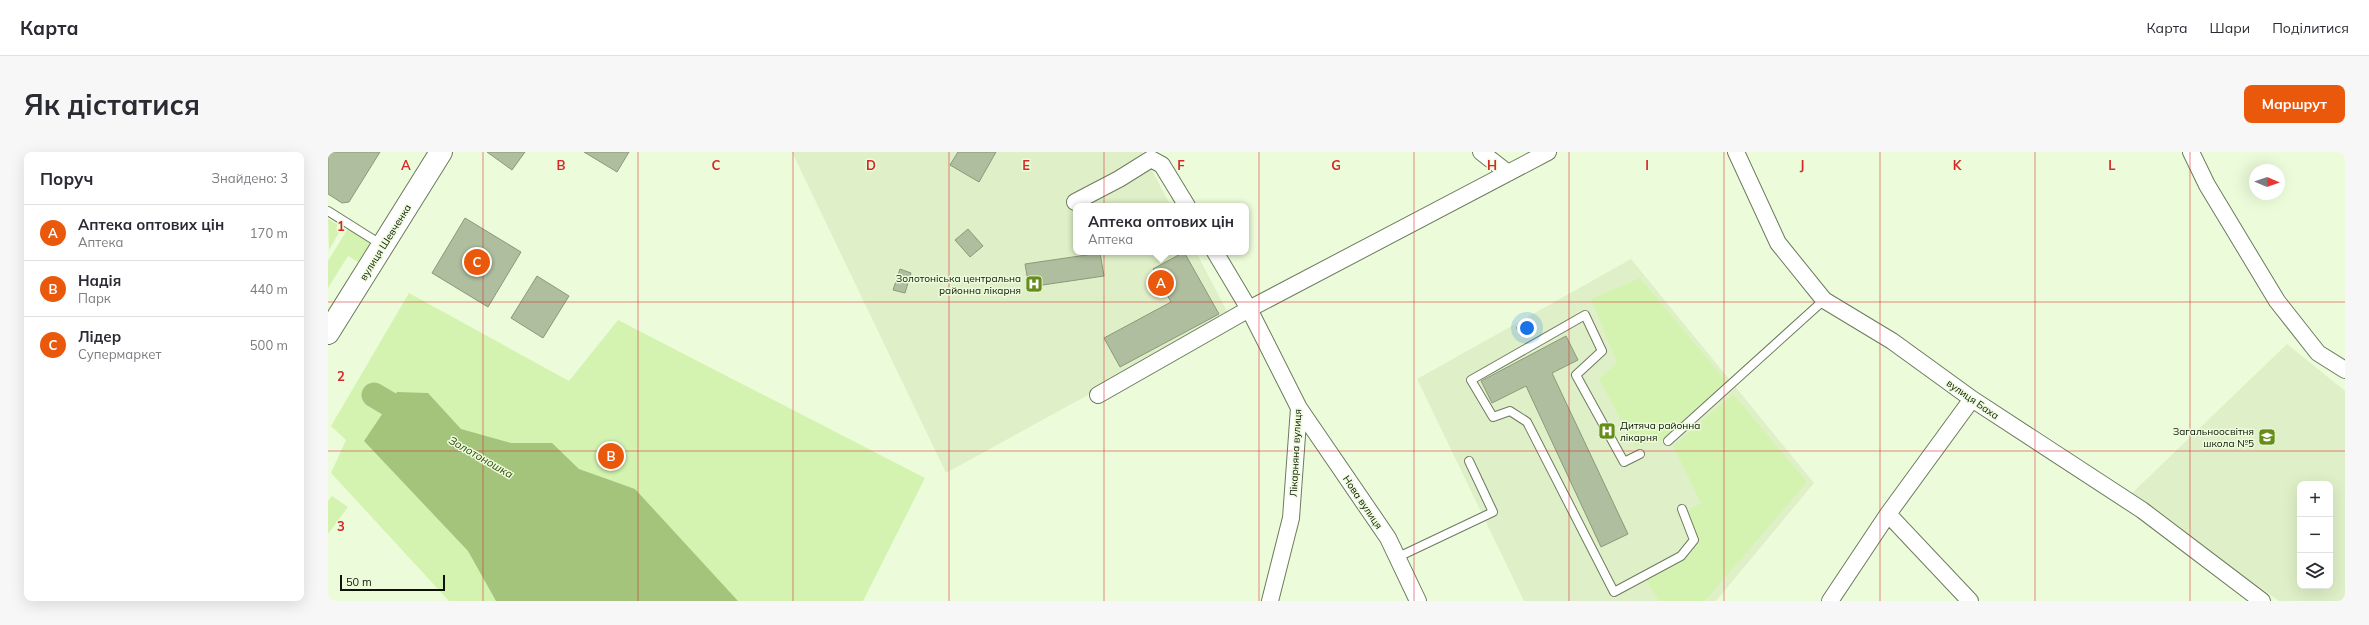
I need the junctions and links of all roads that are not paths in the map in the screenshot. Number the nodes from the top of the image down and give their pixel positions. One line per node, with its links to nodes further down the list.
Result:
1 (441, 152): 10 (main road, вулиця Шевченка)
2 (1481, 152): 6 (street)
3 (1548, 152): 6 (street)
4 (1736, 152): 12 (street, вулиця Баха)
5 (2191, 152): 15 (street)
6 (1508, 173): 13 (street)
7 (1075, 202): 8 (street)
8 (1185, 203)
9 (328, 211): 10 (lane)
10 (383, 246): 14 (main road, вулиця Шевченка)
11 (1217, 255): 13 (street, Лікарняна вулиця)
12 (1824, 300): 17 (street, вулиця Баха); 19 (lane)
13 (1249, 309): 16 (street); 18 (street, Лікарняна вулиця)
14 (328, 333)
15 (2345, 370)
16 (1098, 395)
17 (1972, 399): 23 (street); 29 (street, вулиця Баха)
18 (1299, 408): 24 (street, Нова вулиця); 25 (street, Лікарняна вулиця)
19 (1668, 441)
20 (1640, 454): 22 (lane)
21 (1469, 461): 24 (lane)
22 (1682, 509)
23 (1888, 514): 27 (street); 28 (street)
24 (1396, 558): 26 (street, Нова вулиця)
25 (1270, 601)
26 (1418, 601)
27 (1830, 601)
28 (1970, 601)
29 (2262, 601)

